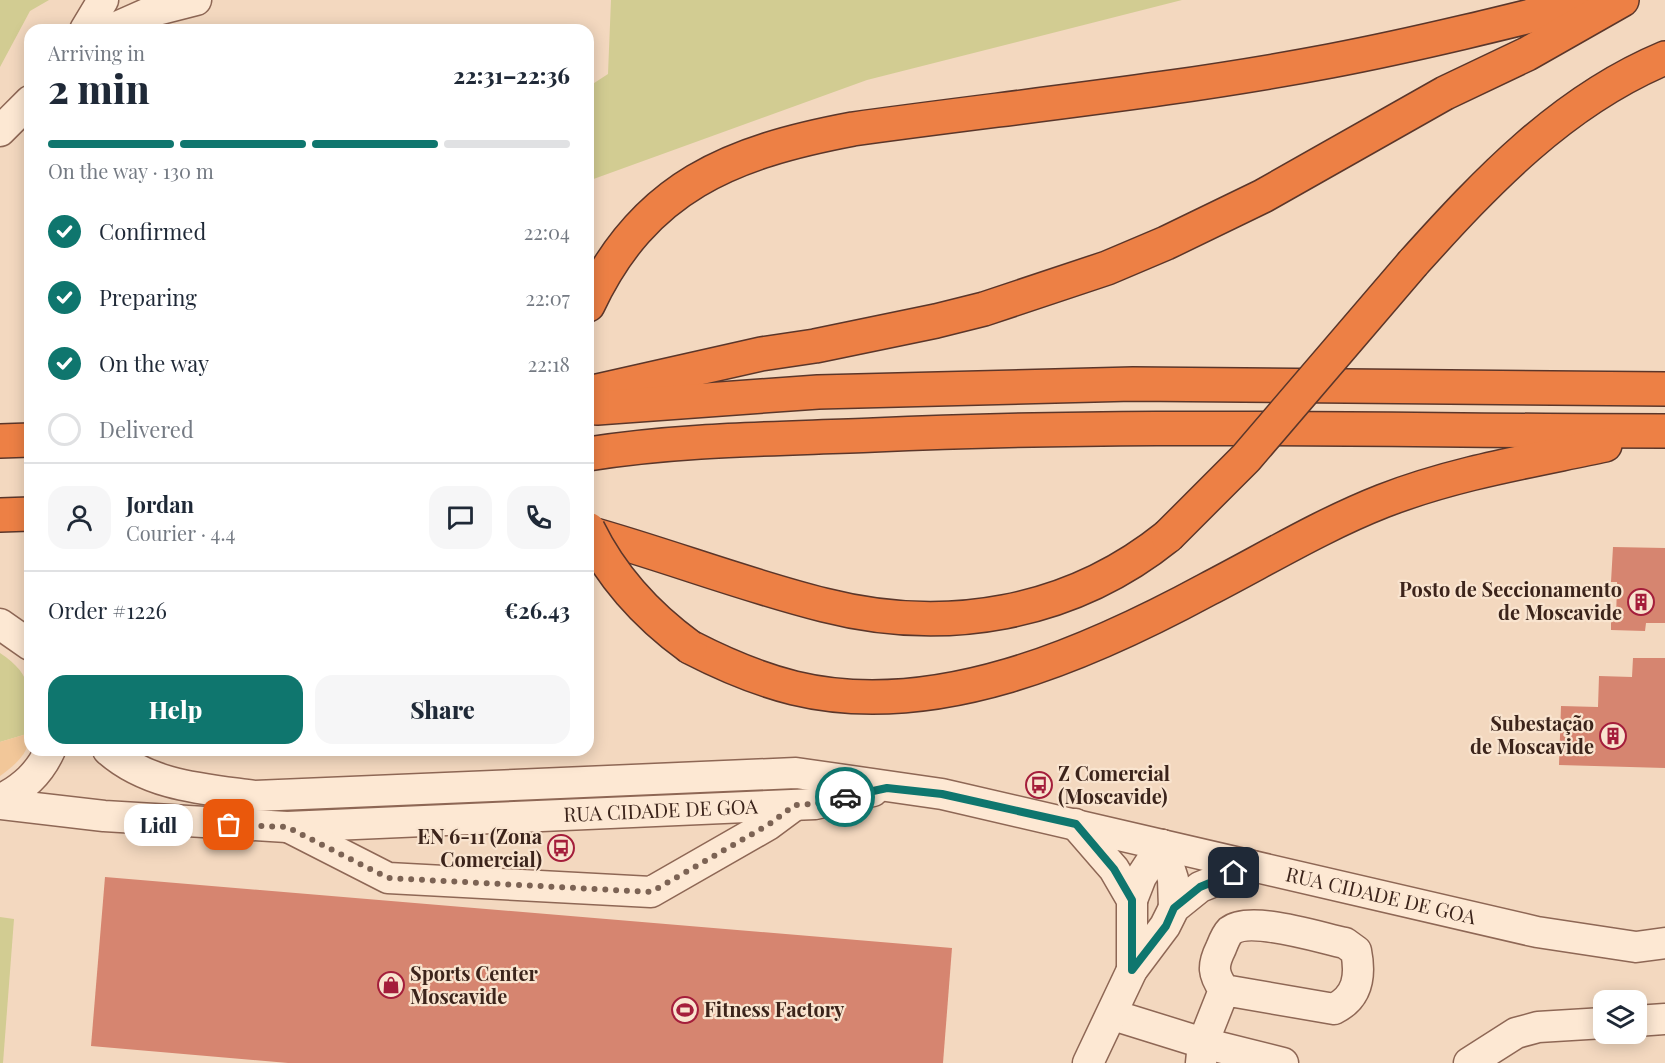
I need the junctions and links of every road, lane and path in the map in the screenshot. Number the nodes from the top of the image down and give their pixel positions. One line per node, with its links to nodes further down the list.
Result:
1 (103, 0): 6 (street)
2 (196, 0): 5 (street)
3 (1595, 0): 11 (highway)
4 (1622, 0): 13 (highway)
5 (144, 6): 7 (street)
6 (89, 24)
7 (118, 24)
8 (1665, 58): 21 (highway, bridge)
9 (24, 106): 10 (street)
10 (0, 130)
11 (594, 293)
12 (1665, 389): 14 (highway)
13 (594, 392)
14 (594, 409)
15 (1665, 431): 18 (highway); 22 (highway, bridge)
16 (24, 440): 17 (highway)
17 (0, 441)
18 (594, 453)
19 (24, 514): 20 (highway)
20 (0, 515)
21 (594, 533)
22 (594, 542)
23 (0, 624): 24 (street)
24 (24, 641)
25 (47, 756): 28 (street)
26 (115, 756): 27 (street, RUA CIDADE DE GOA)
27 (887, 788): 29 (street, RUA CIDADE DE GOA); 30 (street, RUA CIDADE DE GOA)
28 (0, 802): 31 (street, RUA CIDADE DE GOA)
29 (795, 805): 31 (street, RUA CIDADE DE GOA); 31 (street)
30 (1076, 824): 32 (street, RUA CIDADE DE GOA); 34 (street)
31 (287, 827)
32 (1162, 845): 33 (street, RUA CIDADE DE GOA); 34 (street); 35 (street)
33 (1252, 866): 35 (street); 36 (street, RUA CIDADE DE GOA)
34 (1132, 900): 37 (street)
35 (1174, 908): 37 (street)
36 (1665, 943)
37 (1132, 970): 39 (street)
38 (1224, 990): 38 (street); 43 (street)
39 (1113, 1015): 43 (street); 44 (street)
40 (1665, 1019): 41 (street)
41 (1647, 1020)
42 (1593, 1024): 46 (street)
43 (1202, 1053): 45 (street)
44 (1088, 1063)
45 (1283, 1063)
46 (1468, 1063)

